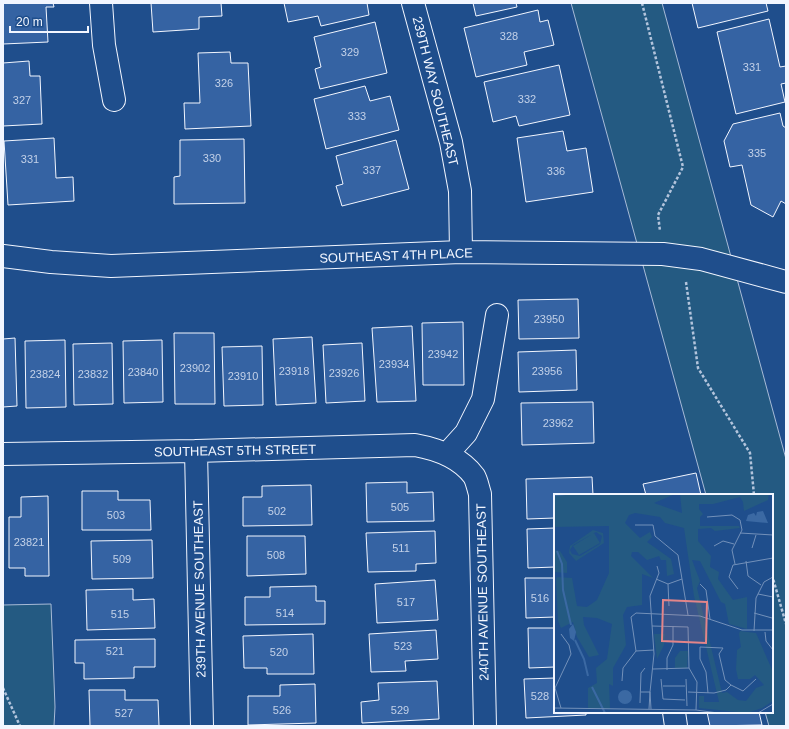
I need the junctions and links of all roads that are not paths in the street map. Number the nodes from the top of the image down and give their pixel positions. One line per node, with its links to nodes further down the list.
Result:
1 (101, 3): 3 (street)
2 (413, 3): 4 (street, 239TH WAY SOUTHEAST)
3 (114, 100)
4 (461, 252): 5 (street, SOUTHEAST 4TH PLACE); 6 (street, SOUTHEAST 4TH PLACE)
5 (3, 256)
6 (786, 282)
7 (497, 314): 10 (street)
8 (196, 451): 9 (street, SOUTHEAST 5TH STREET); 10 (street, SOUTHEAST 5TH STREET); 12 (street, 239TH AVENUE SOUTHEAST)
9 (3, 454)
10 (455, 459): 13 (street, 240TH AVENUE SOUTHEAST)
11 (674, 713): 14 (street)
12 (202, 726)
13 (486, 726)
14 (676, 726)

